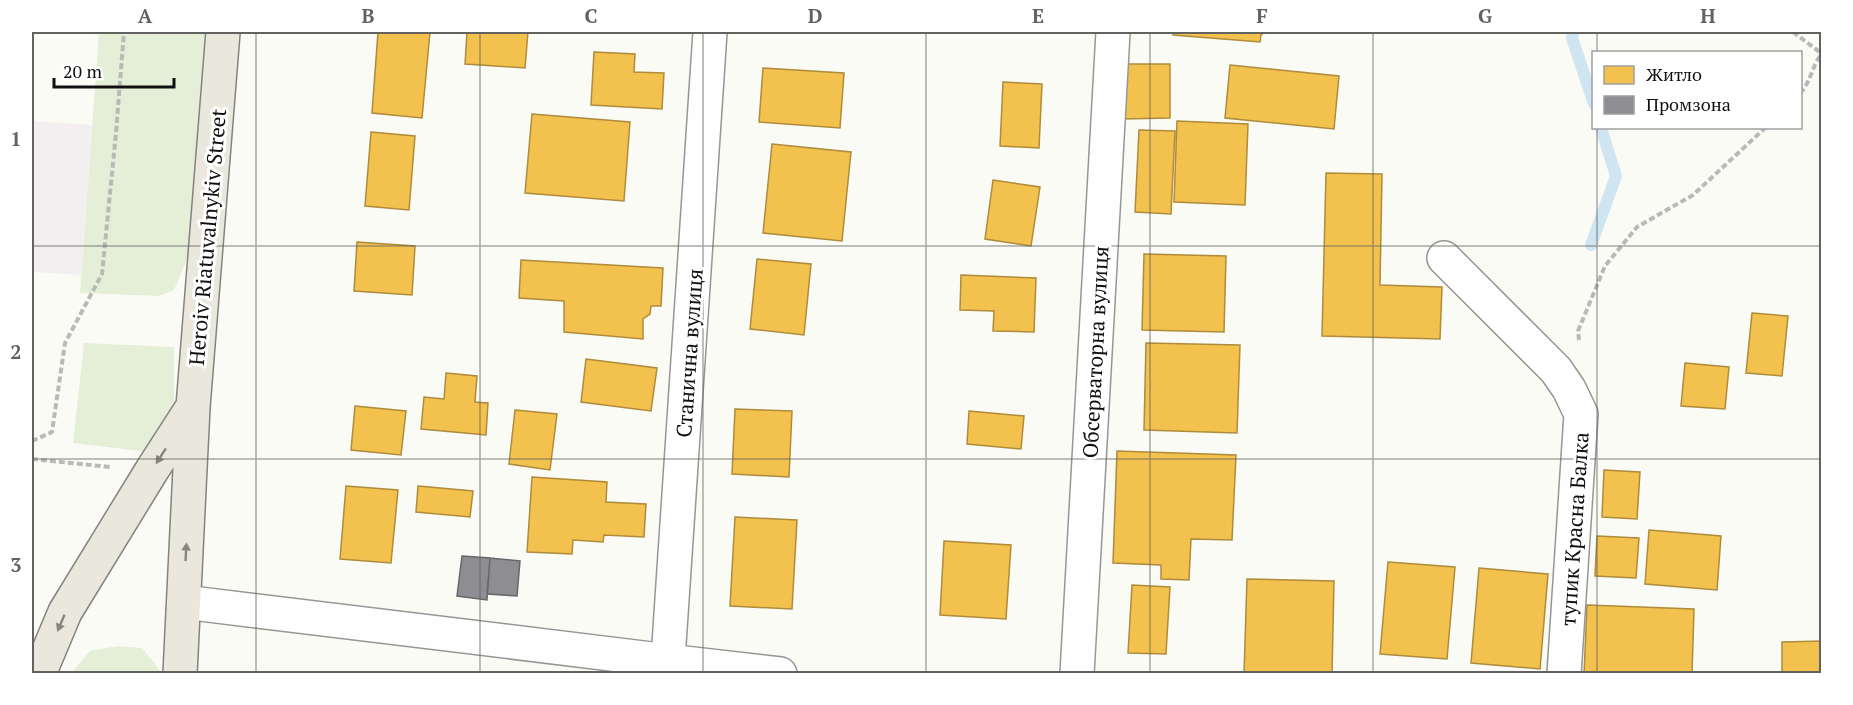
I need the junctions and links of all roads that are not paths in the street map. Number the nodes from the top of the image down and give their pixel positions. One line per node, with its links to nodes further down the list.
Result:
1 (223, 32): 5 (main road, Heroiv Riatuvalnykiv Street)
2 (710, 32): 7 (street, Станична вулиця)
3 (1113, 32): 11 (street, Обсерваторна вулиця)
4 (1444, 258): 12 (street, тупик Красна Балка)
5 (193, 407): 6 (main road, Heroiv Riatuvalnykiv Street, one-way to 5); 8 (main road, Heroiv Riatuvalnykiv Street, one-way to 8)
6 (184, 602): 7 (street); 9 (main road, Heroiv Riatuvalnykiv Street)
7 (668, 667): 10 (street)
8 (39, 674)
9 (180, 674)
10 (780, 674)
11 (1077, 674)
12 (1564, 674)

